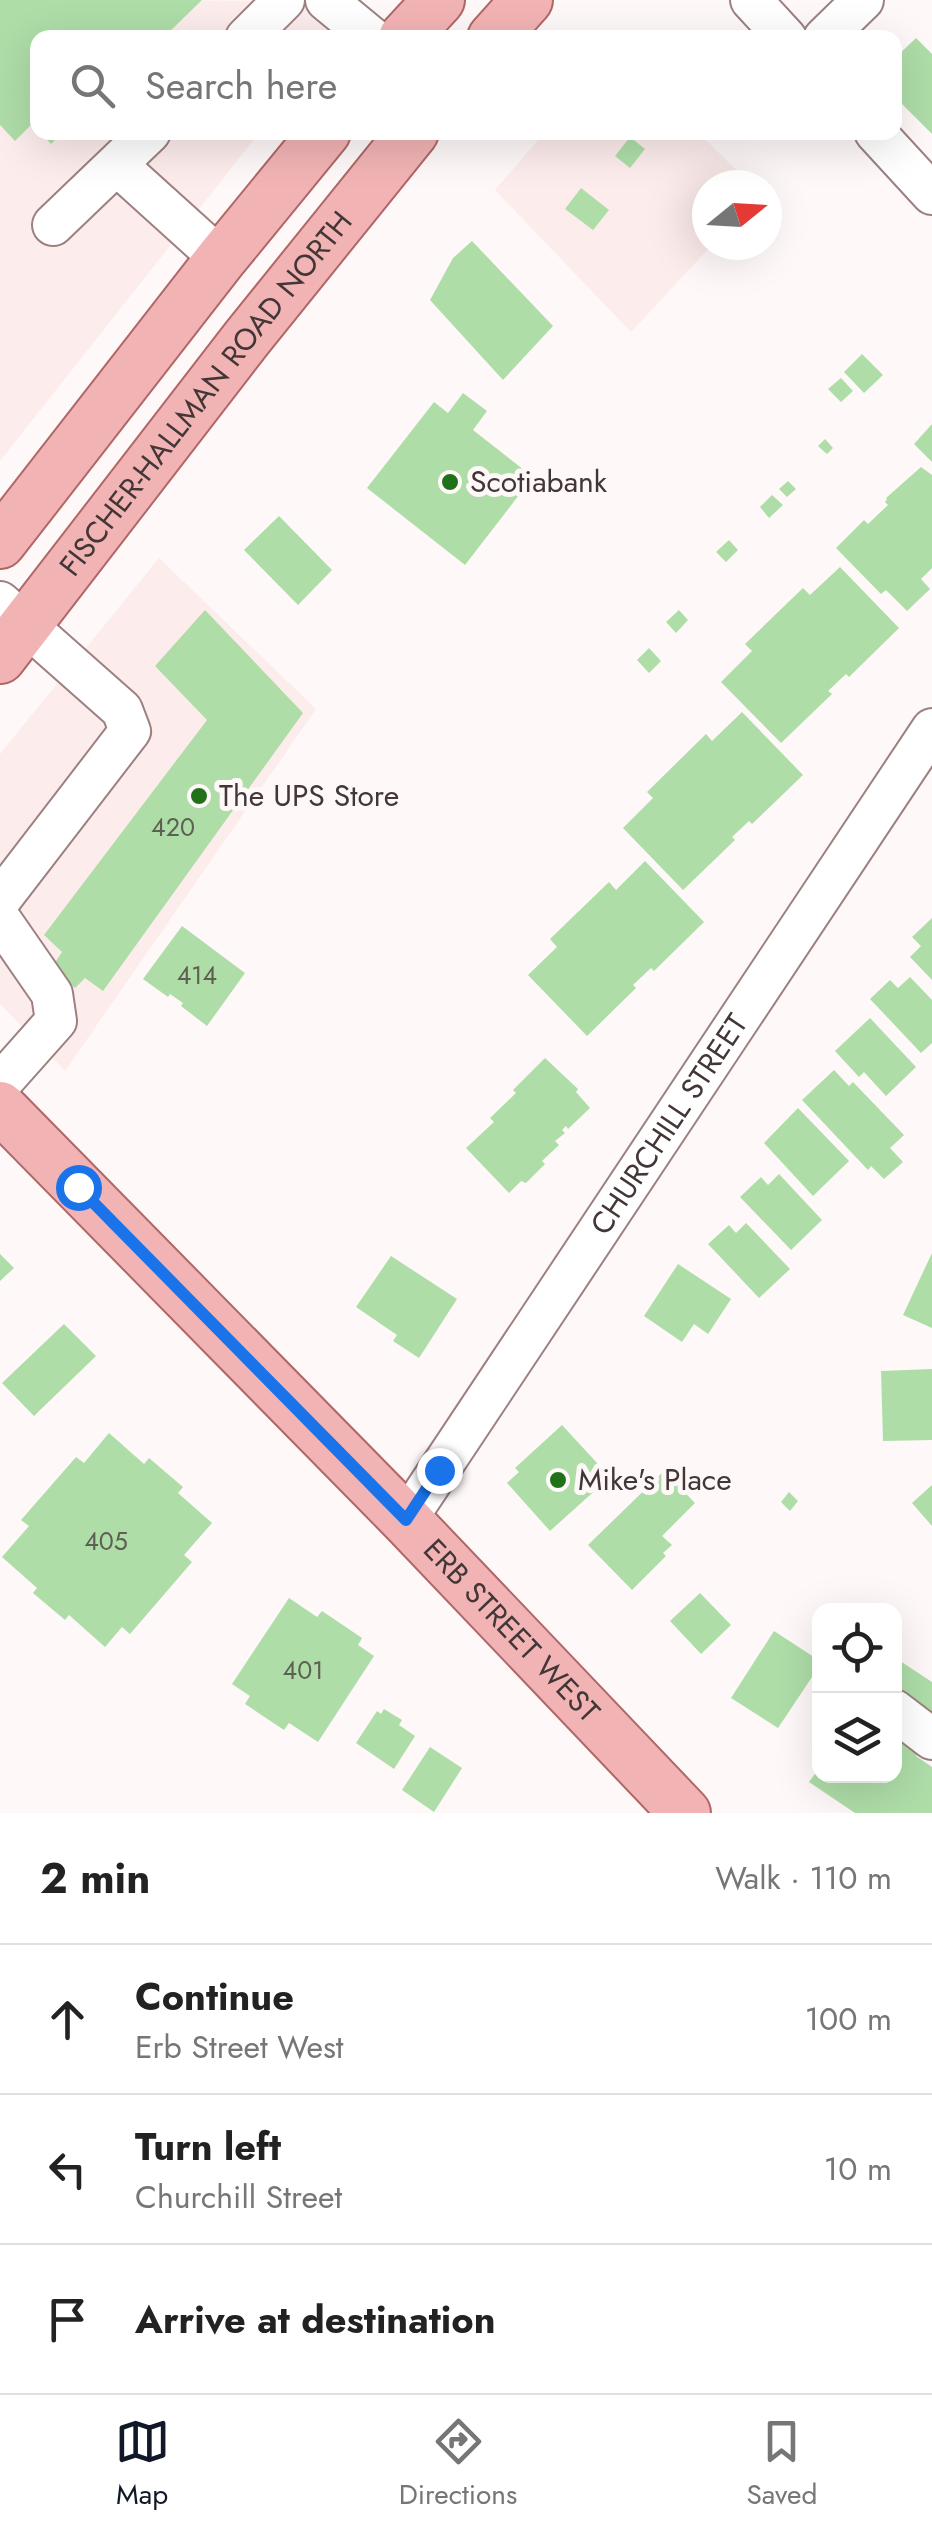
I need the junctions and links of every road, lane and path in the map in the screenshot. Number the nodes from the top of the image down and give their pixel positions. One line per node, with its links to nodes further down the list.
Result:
1 (284, 0): 7 (street)
2 (326, 0): 8 (street)
3 (438, 0): 9 (main road)
4 (527, 0): 10 (main road)
5 (751, 0): 11 (street)
6 (863, 0): 12 (street)
7 (254, 30)
8 (362, 30)
9 (411, 30)
10 (500, 30)
11 (779, 30)
12 (832, 30)
13 (142, 140): 17 (street)
14 (318, 140): 20 (main road)
15 (407, 140): 22 (main road, FISCHER-HALLMAN ROAD NORTH)
16 (882, 140): 18 (street)
17 (116, 166): 19 (street); 20 (street)
18 (932, 194)
19 (53, 226)
20 (221, 259): 21 (main road)
21 (0, 544)
22 (8, 628): 24 (street)
23 (932, 729): 28 (street, CHURCHILL STREET)
24 (0, 900)
25 (0, 919): 26 (street)
26 (0, 1084)
27 (0, 1107): 28 (main road, ERB STREET WEST)
28 (406, 1520): 31 (main road, ERB STREET WEST)
29 (902, 1716): 30 (street)
30 (932, 1738)
31 (686, 1813)

